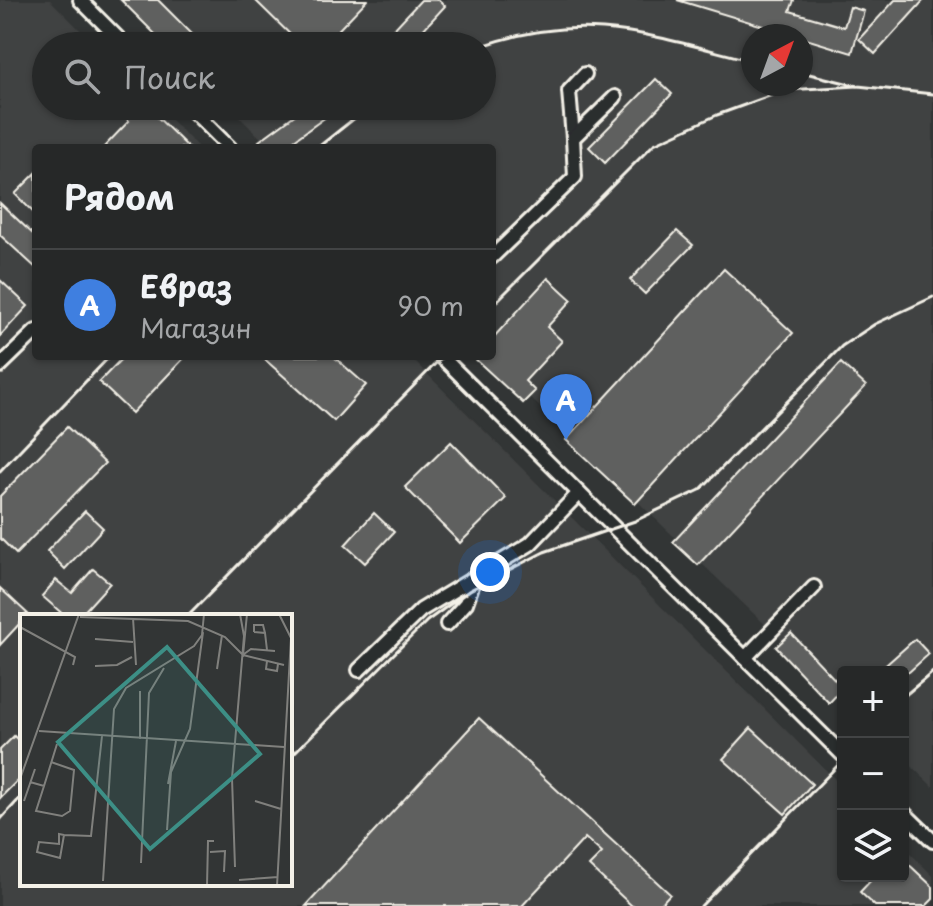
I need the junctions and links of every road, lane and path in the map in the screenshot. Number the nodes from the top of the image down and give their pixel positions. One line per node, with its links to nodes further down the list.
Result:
1 (80, 0): 2 (street)
2 (112, 32)
3 (585, 74): 6 (street)
4 (615, 97): 6 (street)
5 (202, 120): 7 (street)
6 (573, 138): 8 (street)
7 (226, 144)
8 (496, 253)
9 (32, 335): 11 (street)
10 (445, 360): 12 (street)
11 (0, 366)
12 (579, 493): 13 (street); 16 (street)
13 (475, 577): 15 (street); 17 (street)
14 (814, 587): 16 (street)
15 (447, 624)
16 (745, 658): 18 (street)
17 (359, 670)
18 (837, 749)
19 (909, 818): 20 (street)
20 (933, 841)

